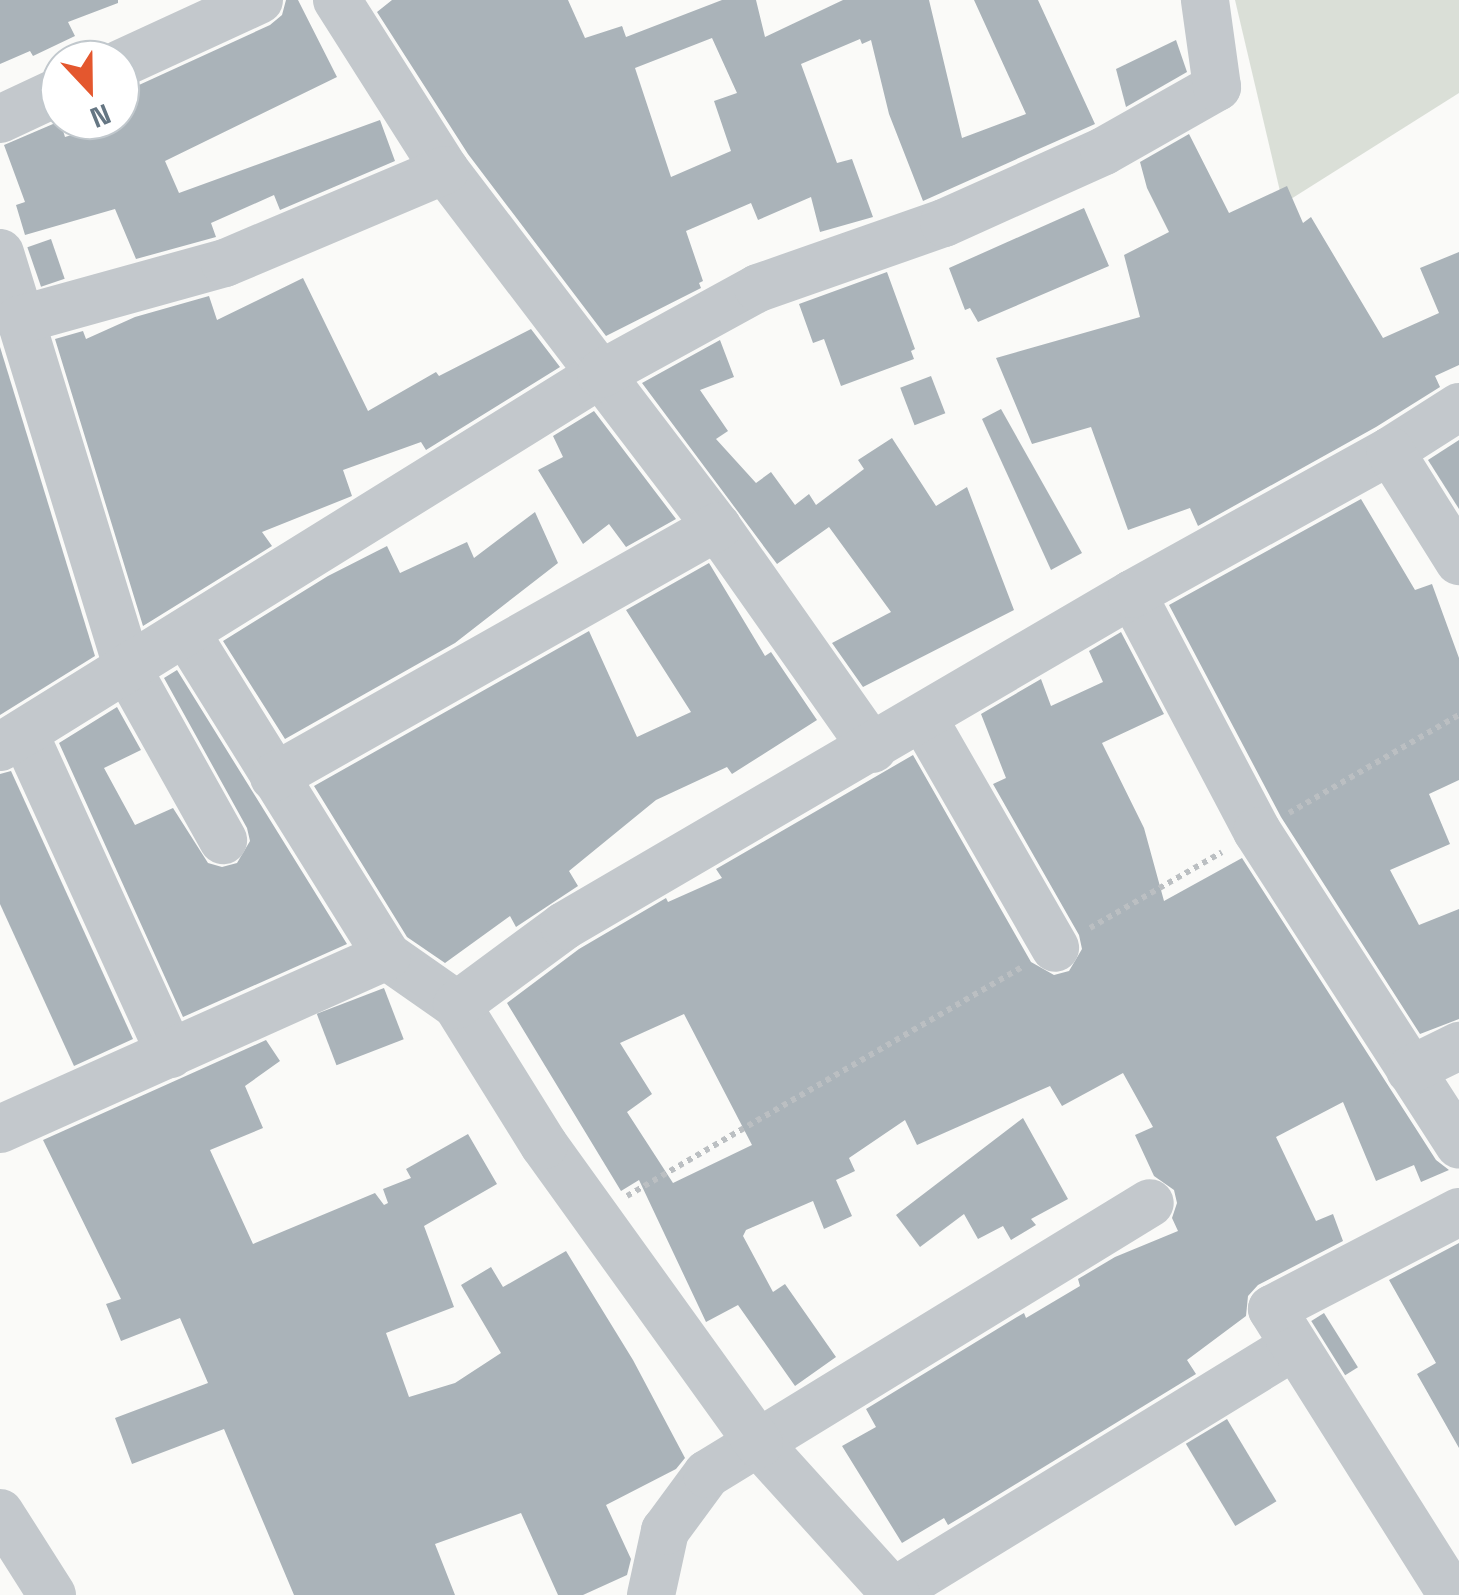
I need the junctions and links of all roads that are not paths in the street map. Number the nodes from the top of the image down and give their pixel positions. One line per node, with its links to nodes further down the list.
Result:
1 (258, 0): 4 (street)
2 (337, 0): 7 (street)
3 (1205, 0): 10 (street)
4 (140, 55)
5 (40, 100): 6 (street)
6 (0, 119)
7 (445, 170): 9 (street); 10 (street)
8 (0, 253): 9 (street)
9 (19, 320): 17 (street)
10 (601, 374): 13 (street); 16 (street)
11 (1459, 407): 12 (street)
12 (1390, 451): 14 (street); 15 (street)
13 (716, 527): 20 (street); 21 (street)
14 (1459, 561)
15 (1132, 594): 18 (street); 28 (street)
16 (186, 632): 17 (street); 21 (street)
17 (128, 670): 19 (street); 22 (street)
18 (923, 718): 20 (street); 23 (street)
19 (12, 740): 27 (street)
20 (873, 749): 25 (street)
21 (274, 777): 24 (street)
22 (224, 840)
23 (1055, 948)
24 (386, 956): 25 (street); 27 (street)
25 (457, 1005): 34 (street)
26 (1459, 1046): 28 (street)
27 (170, 1054): 29 (street)
28 (1410, 1070): 30 (street)
29 (0, 1129)
30 (1459, 1145)
31 (1150, 1203): 34 (street)
32 (1459, 1212): 33 (street)
33 (1294, 1346): 36 (street); 39 (street)
34 (759, 1444): 36 (street); 38 (street)
35 (0, 1513): 37 (street)
36 (894, 1593)
37 (52, 1595)
38 (650, 1595)
39 (1452, 1595)

